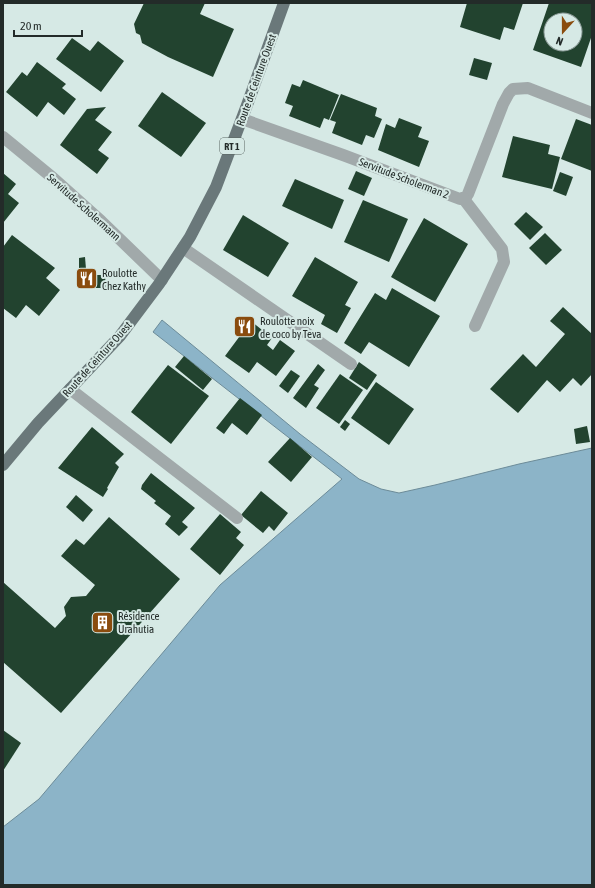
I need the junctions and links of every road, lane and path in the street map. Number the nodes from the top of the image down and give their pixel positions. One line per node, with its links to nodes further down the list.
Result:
1 (284, 3): 3 (main road, Route de Ceinture Ouest / RT 1)
2 (592, 113): 5 (street, Servitude Scholerman 2)
3 (242, 119): 5 (street, Servitude Scholerman 2); 6 (main road, Route de Ceinture Ouest / RT 1)
4 (3, 137): 7 (street, Servitude Scholermann)
5 (463, 198): 8 (street)
6 (183, 248): 7 (main road, Route de Ceinture Ouest / RT 1); 9 (street)
7 (162, 280): 10 (main road, Route de Ceinture Ouest / RT 1)
8 (476, 326)
9 (351, 364)
10 (70, 389): 11 (main road, Route de Ceinture Ouest / RT 1); 12 (street)
11 (3, 465)
12 (237, 518)

